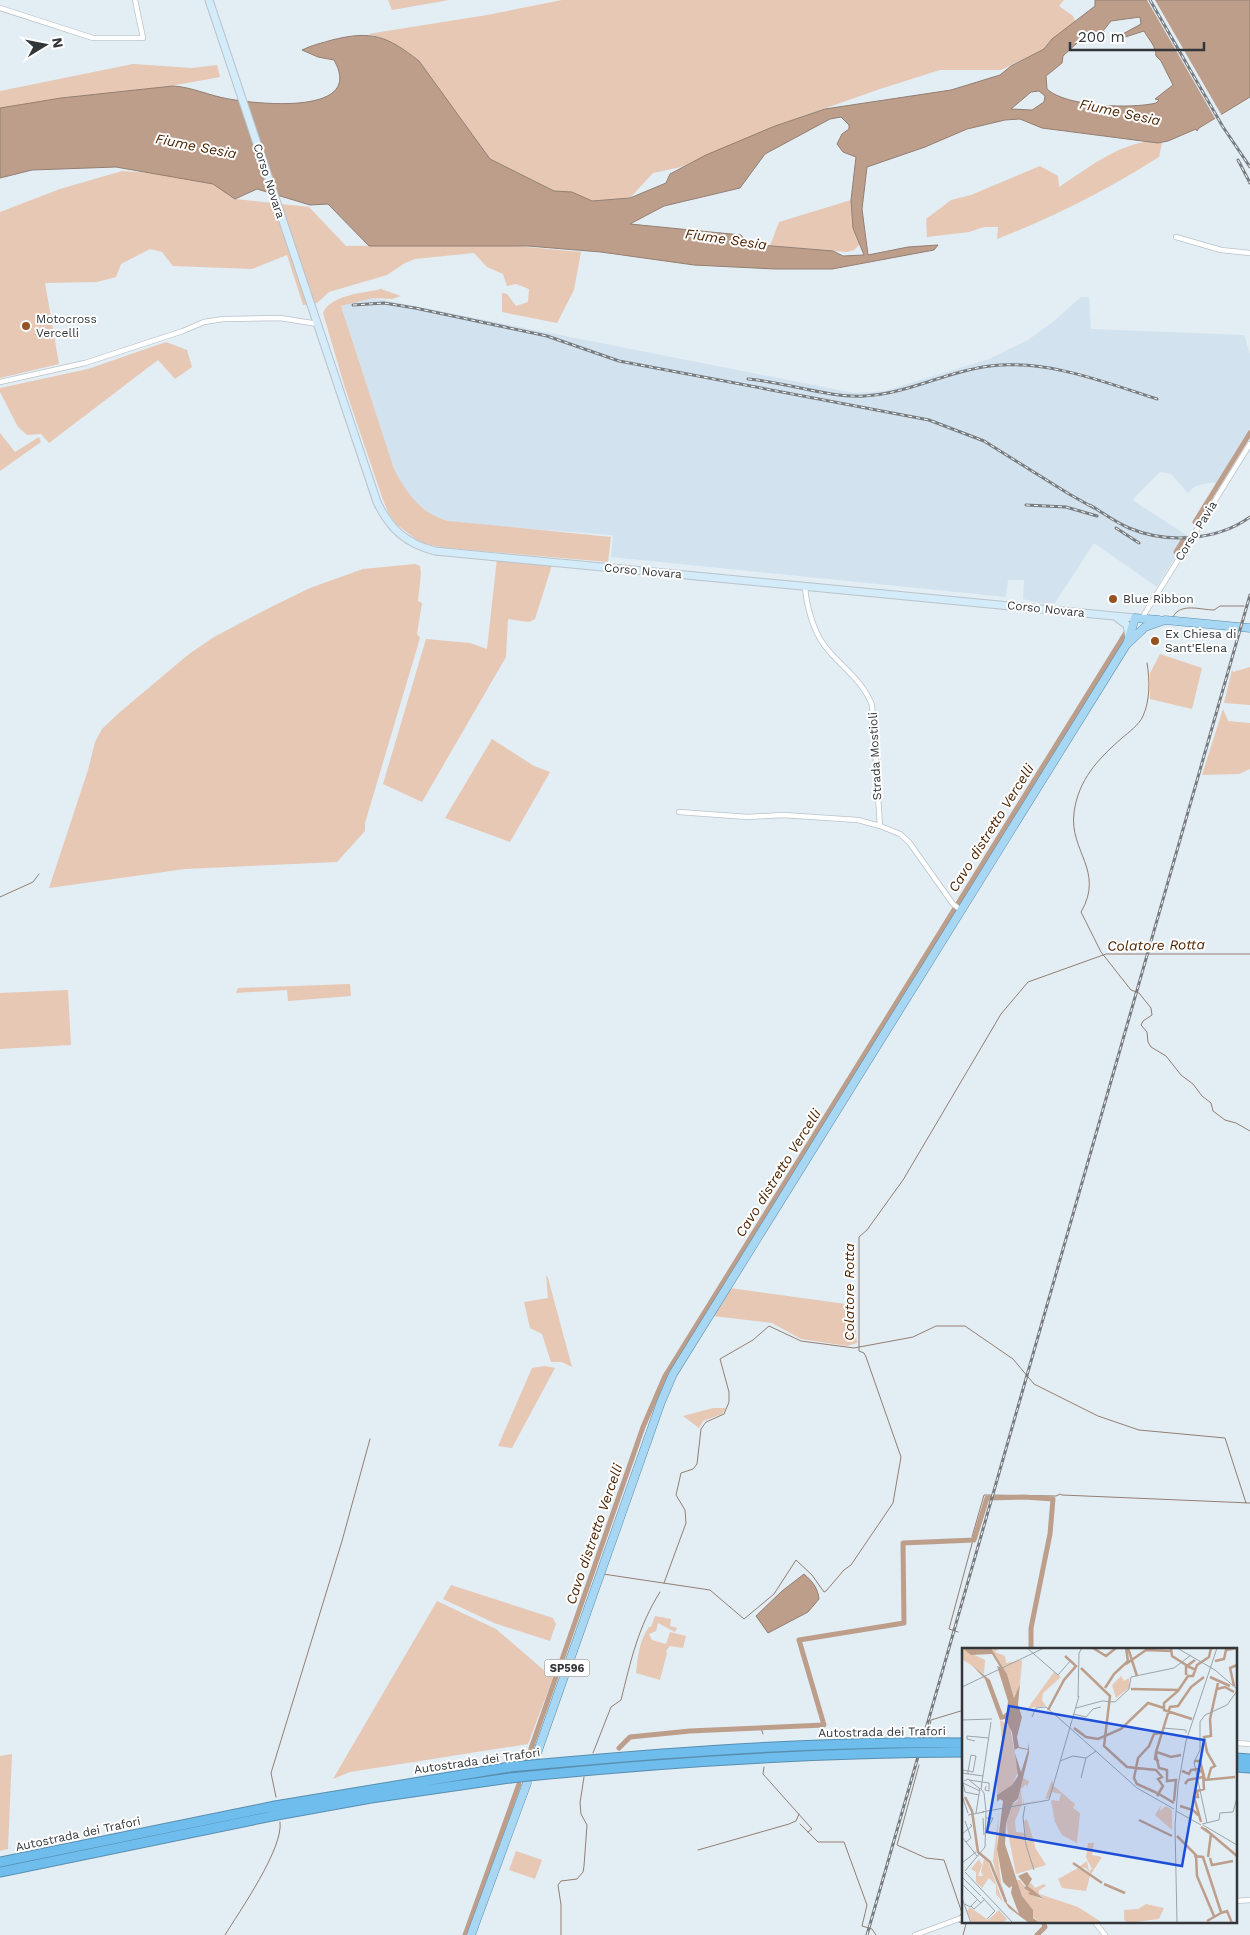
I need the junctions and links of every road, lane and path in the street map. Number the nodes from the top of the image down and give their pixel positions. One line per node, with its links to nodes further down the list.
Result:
1 (135, 0): 3 (street)
2 (209, 0): 6 (main road, Corso Novara)
3 (0, 8)
4 (1176, 237): 5 (street)
5 (1250, 253)
6 (318, 324): 7 (street); 9 (main road, Corso Novara)
7 (0, 382)
8 (1250, 444): 11 (street, Corso Pavia)
9 (805, 586): 10 (main road, Corso Novara); 16 (street, Strada Mostioli)
10 (1114, 616): 11 (main road, Corso Novara); 14 (main road)
11 (1138, 618): 12 (main road, Corso Novara); 14 (main road)
12 (1165, 620): 13 (main road, Corso Novara); 14 (main road)
13 (1250, 628)
14 (1132, 635): 17 (main road)
15 (679, 812): 16 (street)
16 (880, 826): 17 (street)
17 (960, 910): 20 (main road, SP596)
18 (962, 1743): 22 (highway, Autostrada dei Trafori, bridge)
19 (962, 1752): 23 (highway, Autostrada dei Trafori, bridge)
20 (534, 1759)
21 (526, 1783): 26 (main road)
22 (0, 1862)
23 (0, 1872)
24 (960, 1918): 27 (street)
25 (1095, 1922): 28 (street)
26 (471, 1935)
27 (915, 1935)
28 (1105, 1935)

